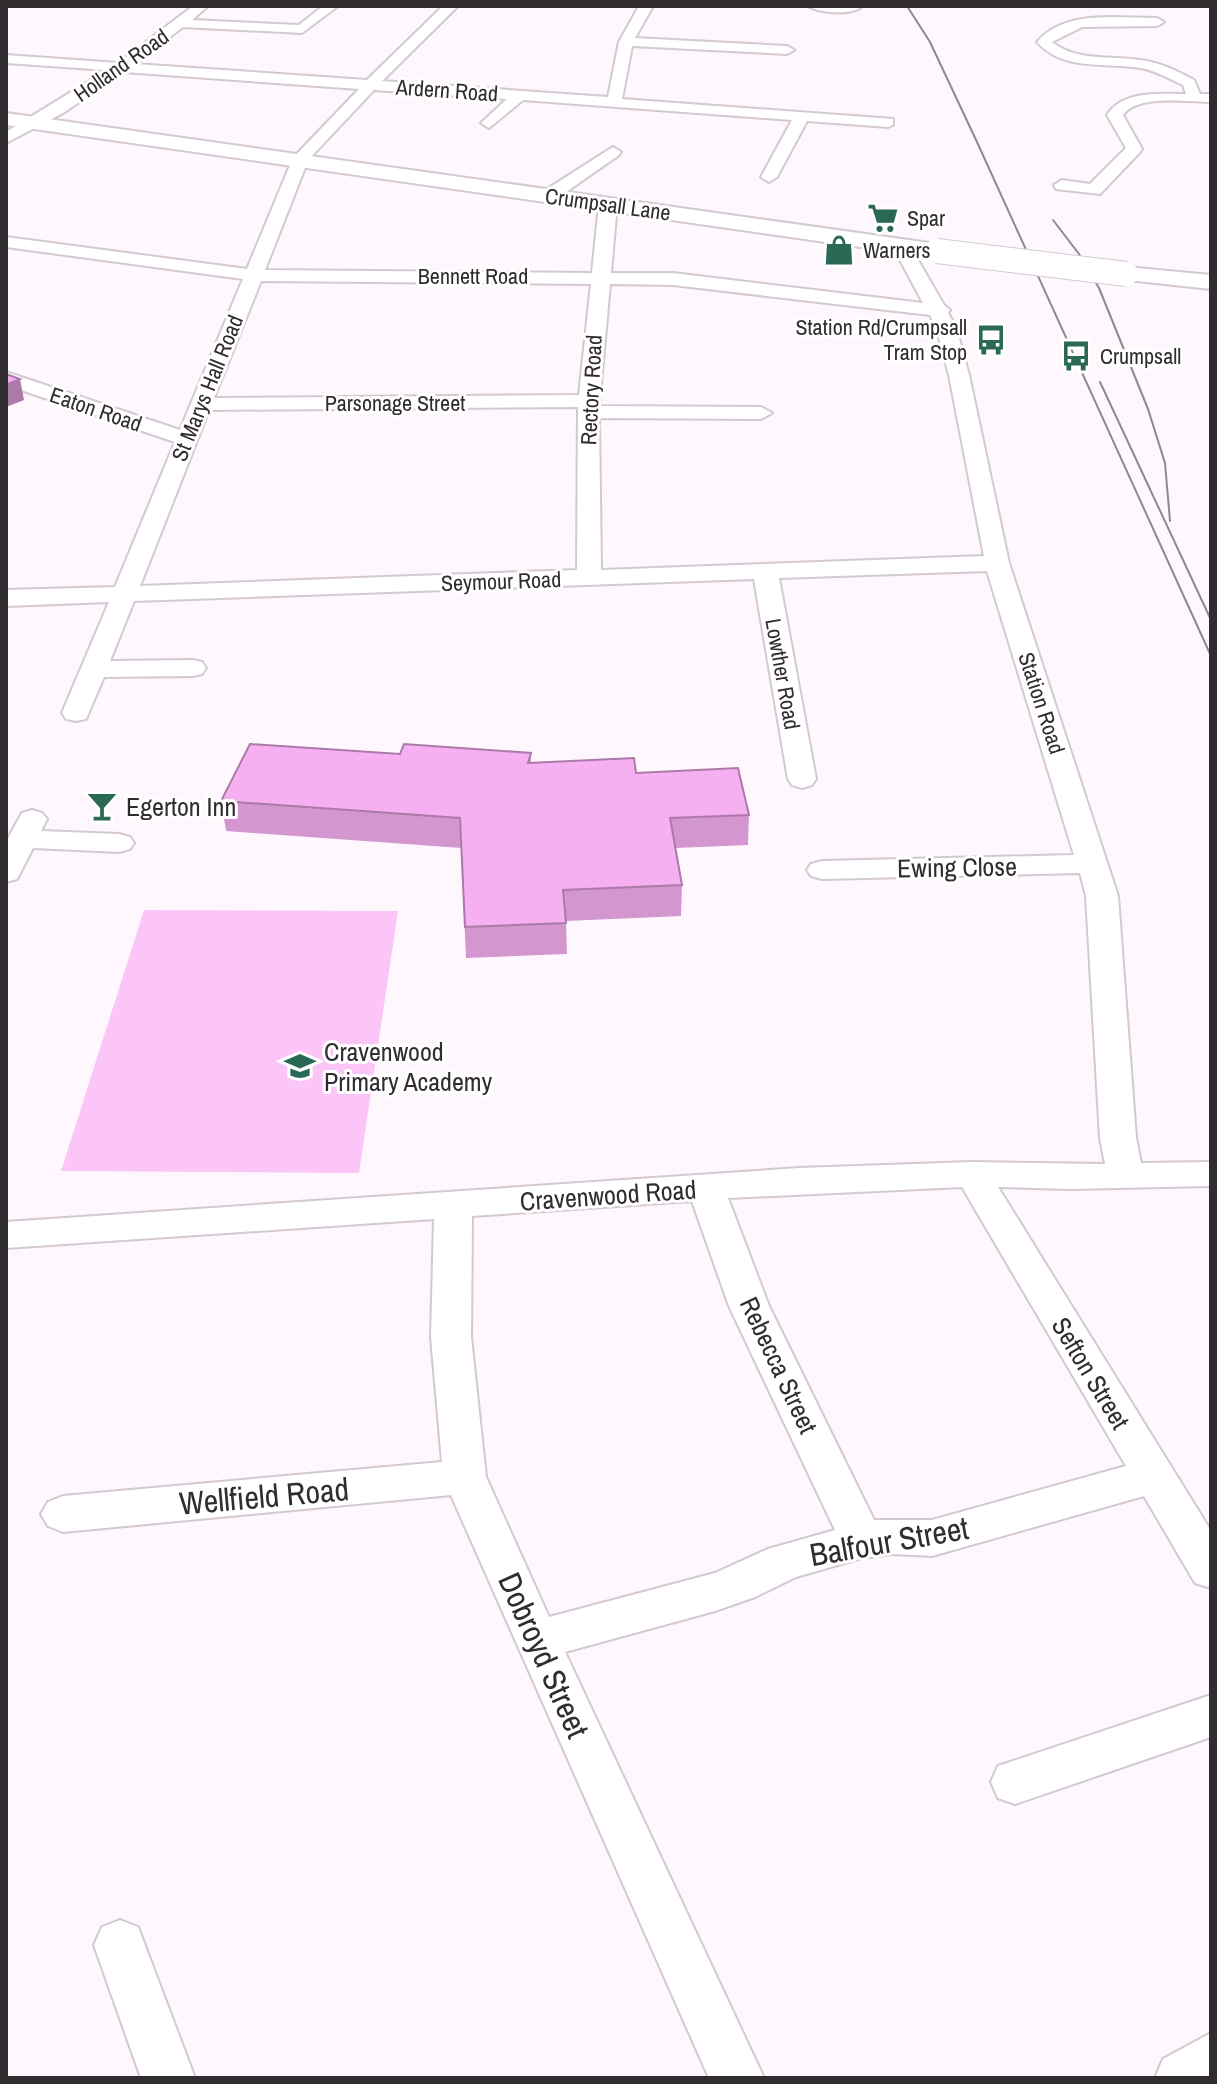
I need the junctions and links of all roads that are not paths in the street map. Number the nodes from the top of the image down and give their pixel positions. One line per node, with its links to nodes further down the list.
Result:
1 (201, 6): 8 (street, Holland Road)
2 (331, 6): 8 (street)
3 (451, 6): 13 (street, St Marys Hall Road)
4 (646, 6): 9 (street)
5 (815, 6): 6 (street)
6 (853, 8)
7 (1157, 22): 15 (street)
8 (179, 23): 12 (street, Holland Road)
9 (626, 42): 10 (street); 17 (street)
10 (787, 50)
11 (6, 59): 12 (street, Ardern Road)
12 (122, 67): 13 (street, Ardern Road); 20 (street, Holland Road)
13 (373, 85): 14 (street, Ardern Road); 25 (street, St Marys Hall Road)
14 (520, 95): 17 (street, Ardern Road); 22 (street)
15 (1194, 96): 16 (street); 27 (street)
16 (1211, 98)
17 (614, 103): 18 (street, Ardern Road)
18 (802, 116): 21 (street, Ardern Road); 26 (street)
19 (6, 119): 20 (street, Crumpsall Lane)
20 (38, 122): 23 (street, Holland Road); 25 (street, Crumpsall Lane)
21 (888, 122)
22 (489, 123)
23 (6, 138)
24 (613, 152): 28 (street)
25 (301, 158): 28 (street, Crumpsall Lane); 32 (street, St Marys Hall Road)
26 (769, 177)
27 (1062, 185)
28 (550, 195): 29 (street, Crumpsall Lane)
29 (608, 204): 31 (street, Crumpsall Lane); 33 (street, Rectory Road)
30 (6, 242): 32 (street, Bennett Road)
31 (901, 245): 34 (street, Crumpsall Lane, bridge); 35 (street, Station Road)
32 (253, 275): 33 (street, Bennett Road); 37 (street, St Marys Hall Road)
33 (598, 277): 35 (street, Bennett Road); 38 (street, Rectory Road)
34 (1211, 282)
35 (940, 310): 41 (street, Station Road)
36 (6, 378): 40 (street, Eaton Road)
37 (201, 404): 38 (street, Parsonage Street); 40 (street, St Marys Hall Road)
38 (589, 407): 39 (street, Parsonage Street); 43 (street, Rectory Road)
39 (761, 413)
40 (186, 439): 44 (street, St Marys Hall Road)
41 (997, 563): 42 (street, Seymour Road); 52 (street, Station Road)
42 (765, 570): 43 (street, Seymour Road); 49 (street, Lowther Road)
43 (589, 578): 44 (street, Seymour Road)
44 (123, 594): 45 (street, Seymour Road); 47 (street, St Marys Hall Road)
45 (6, 598)
46 (193, 668): 47 (street)
47 (93, 669): 48 (street, St Marys Hall Road)
48 (76, 713)
49 (802, 779)
50 (119, 843): 51 (street)
51 (16, 846)
52 (1093, 864): 53 (street, Ewing Close); 56 (street, Station Road)
53 (822, 870)
54 (972, 1174): 56 (street, Cravenwood Road); 57 (street, Cravenwood Road); 60 (street, Sefton Street)
55 (1211, 1174): 56 (street, Cravenwood Road)
56 (1125, 1176)
57 (705, 1187): 58 (street, Cravenwood Road); 63 (street, Rebecca Street)
58 (453, 1206): 59 (street, Cravenwood Road); 61 (street, Dobroyd Street)
59 (6, 1235)
60 (1153, 1476): 63 (street, Balfour Street); 64 (street, Sefton Street)
61 (465, 1477): 62 (street, Wellfield Road); 65 (street, Dobroyd Street)
62 (63, 1514)
63 (862, 1540): 65 (street, Balfour Street)
64 (1211, 1570)
65 (536, 1640): 71 (street, Dobroyd Street)
66 (1211, 1716): 67 (street)
67 (1015, 1782)
68 (120, 1945): 70 (street)
69 (1211, 2060): 72 (street)
70 (168, 2078)
71 (737, 2078)
72 (1182, 2078)

